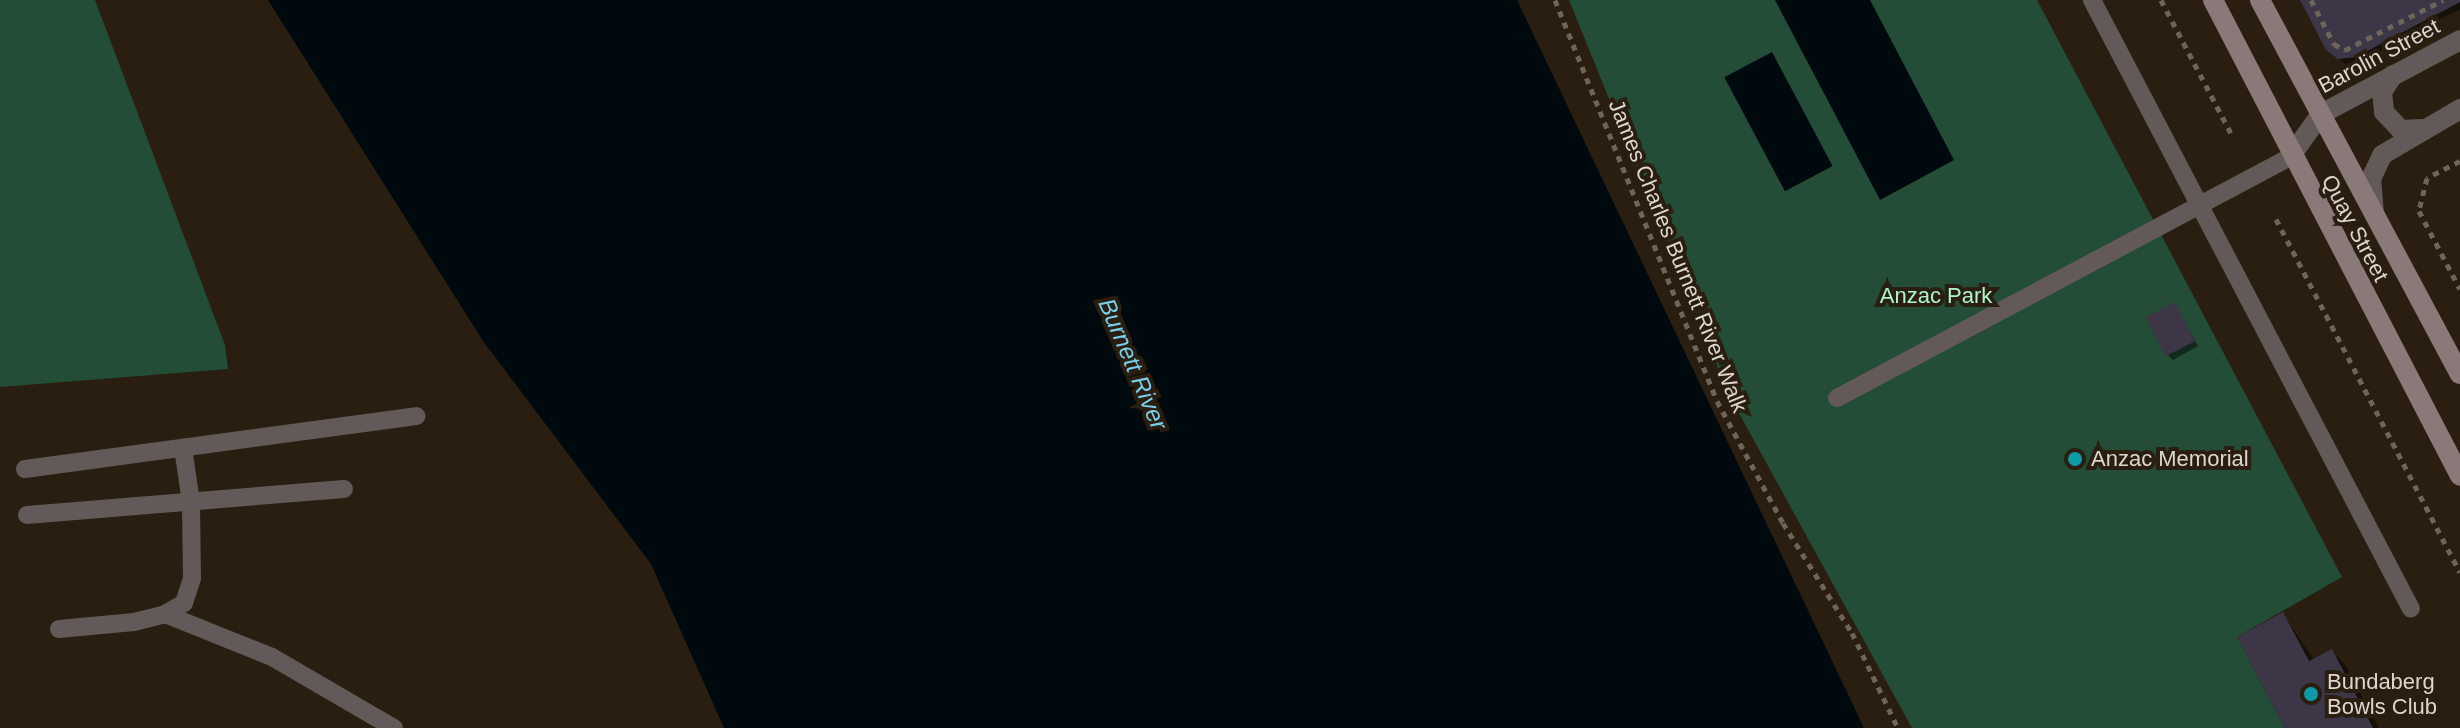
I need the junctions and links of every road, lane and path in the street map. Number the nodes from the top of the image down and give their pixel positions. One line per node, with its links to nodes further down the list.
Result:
1 (1555, 0): 34 (path, James Charles Burnett River Walk)
2 (2092, 0): 16 (lane)
3 (2161, 0): 13 (path)
4 (2213, 0): 14 (main road, Quay Street)
5 (2260, 0): 11 (main road, Quay Street)
6 (2311, 0): 7 (path)
7 (2443, 0)
8 (2460, 40): 9 (street, Barolin Street)
9 (2393, 75): 11 (street, Barolin Street); 12 (street)
10 (2460, 109): 12 (street)
11 (2321, 114): 14 (street); 17 (main road, Quay Street)
12 (2422, 129): 17 (street)
13 (2233, 137)
14 (2290, 157): 16 (lane); 25 (main road, Quay Street)
15 (2460, 161): 19 (path)
16 (2199, 209): 21 (lane); 30 (lane)
17 (2375, 215): 20 (main road, Quay Street)
18 (2276, 219): 29 (path)
19 (2460, 289)
20 (2460, 374)
21 (1837, 398)
22 (416, 416): 23 (lane)
23 (183, 448): 24 (lane); 27 (lane)
24 (25, 469)
25 (2460, 476)
26 (344, 489): 27 (lane)
27 (191, 502): 28 (lane); 31 (lane)
28 (27, 515)
29 (2460, 572)
30 (2411, 609)
31 (165, 614): 32 (lane); 33 (lane)
32 (59, 629)
33 (394, 728)
34 (1898, 728)

